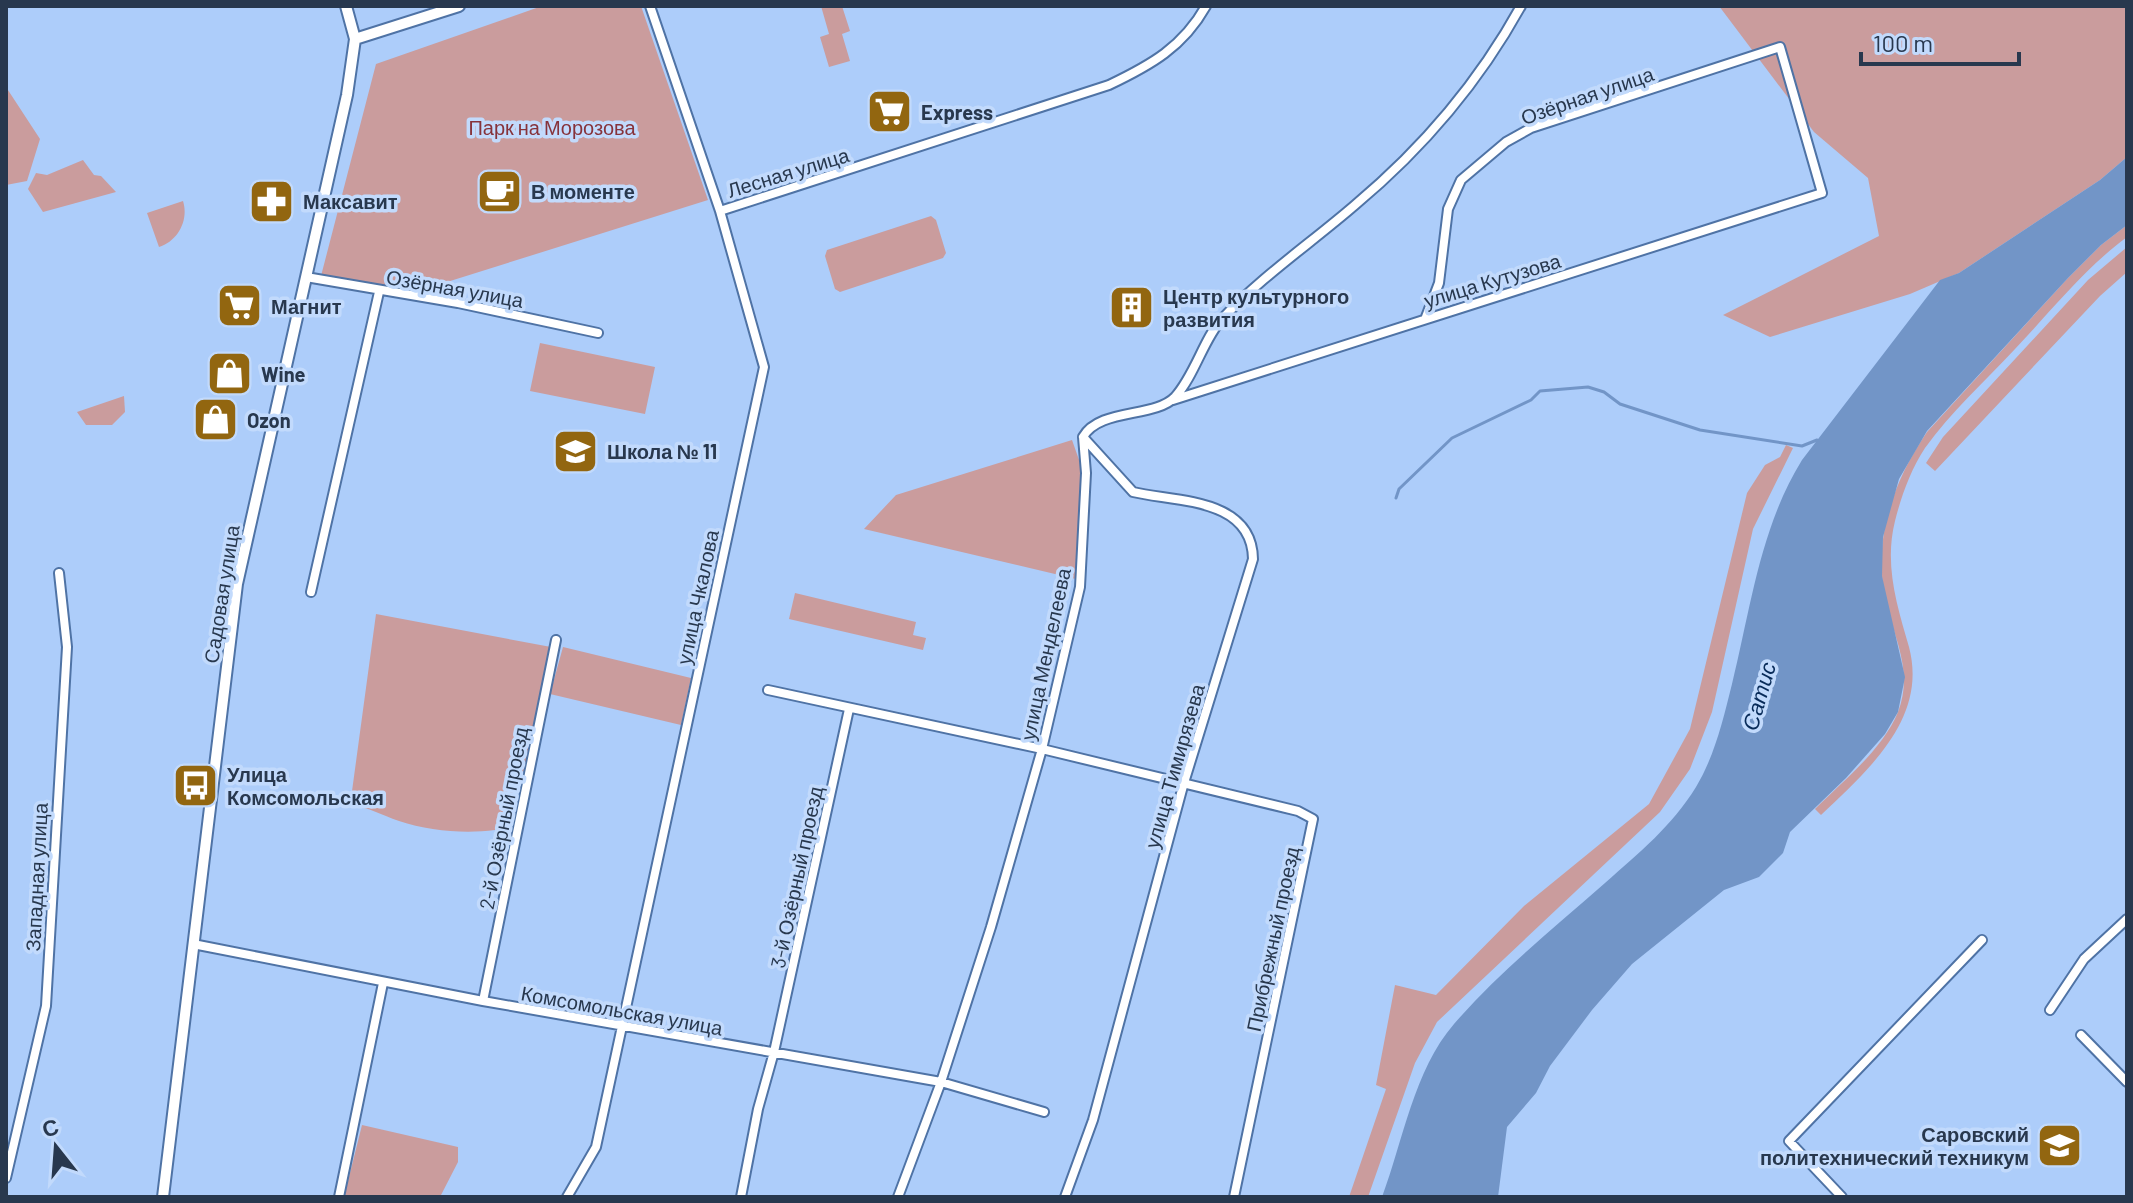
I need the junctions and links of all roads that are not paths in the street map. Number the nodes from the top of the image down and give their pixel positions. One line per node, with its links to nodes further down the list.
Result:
1 (346, 6): 6 (street, Садовая улица)
2 (459, 6): 6 (street)
3 (650, 6): 8 (street, улица Чкалова)
4 (1206, 6): 8 (street, Лесная улица)
5 (1521, 6): 13 (street)
6 (355, 39): 9 (street, Садовая улица)
7 (1822, 193): 11 (street, улица Кутузова); 11 (street, Озёрная улица)
8 (720, 211): 28 (street, улица Чкалова)
9 (306, 277): 10 (street, Озёрная улица); 24 (street, Садовая улица)
10 (379, 292): 12 (street, Озёрная улица); 16 (street)
11 (1426, 317): 13 (street, улица Кутузова)
12 (598, 333)
13 (1172, 400): 14 (street)
14 (1083, 437): 20 (street, улица Менделеева); 21 (street, улица Тимирязева)
15 (59, 573): 34 (street, Западная улица)
16 (311, 592)
17 (556, 640): 26 (street, 2-й Озёрный проезд)
18 (768, 690): 19 (street)
19 (849, 709): 20 (street); 30 (street, 3-й Озёрный проезд)
20 (1042, 749): 21 (street); 31 (street, улица Менделеева)
21 (1183, 786): 40 (street, улица Тимирязева); 41 (street, Прибрежный проезд)
22 (2127, 919): 27 (street)
23 (1982, 940): 42 (street)
24 (193, 944): 25 (street, Комсомольская улица); 35 (street, Садовая улица)
25 (383, 983): 26 (street, Комсомольская улица); 36 (street)
26 (483, 1001): 28 (street, Комсомольская улица)
27 (2050, 1010)
28 (622, 1027): 30 (street, Комсомольская улица); 37 (street, улица Чкалова)
29 (2081, 1035): 32 (street)
30 (774, 1052): 31 (street, Комсомольская улица); 38 (street, 3-й Озёрный проезд)
31 (941, 1082): 33 (street, Комсомольская улица); 39 (street, улица Менделеева)
32 (2127, 1082)
33 (1044, 1112)
34 (6, 1178)
35 (163, 1197)
36 (339, 1197)
37 (567, 1197)
38 (741, 1197)
39 (898, 1197)
40 (1065, 1197)
41 (1234, 1197)
42 (1842, 1197)

